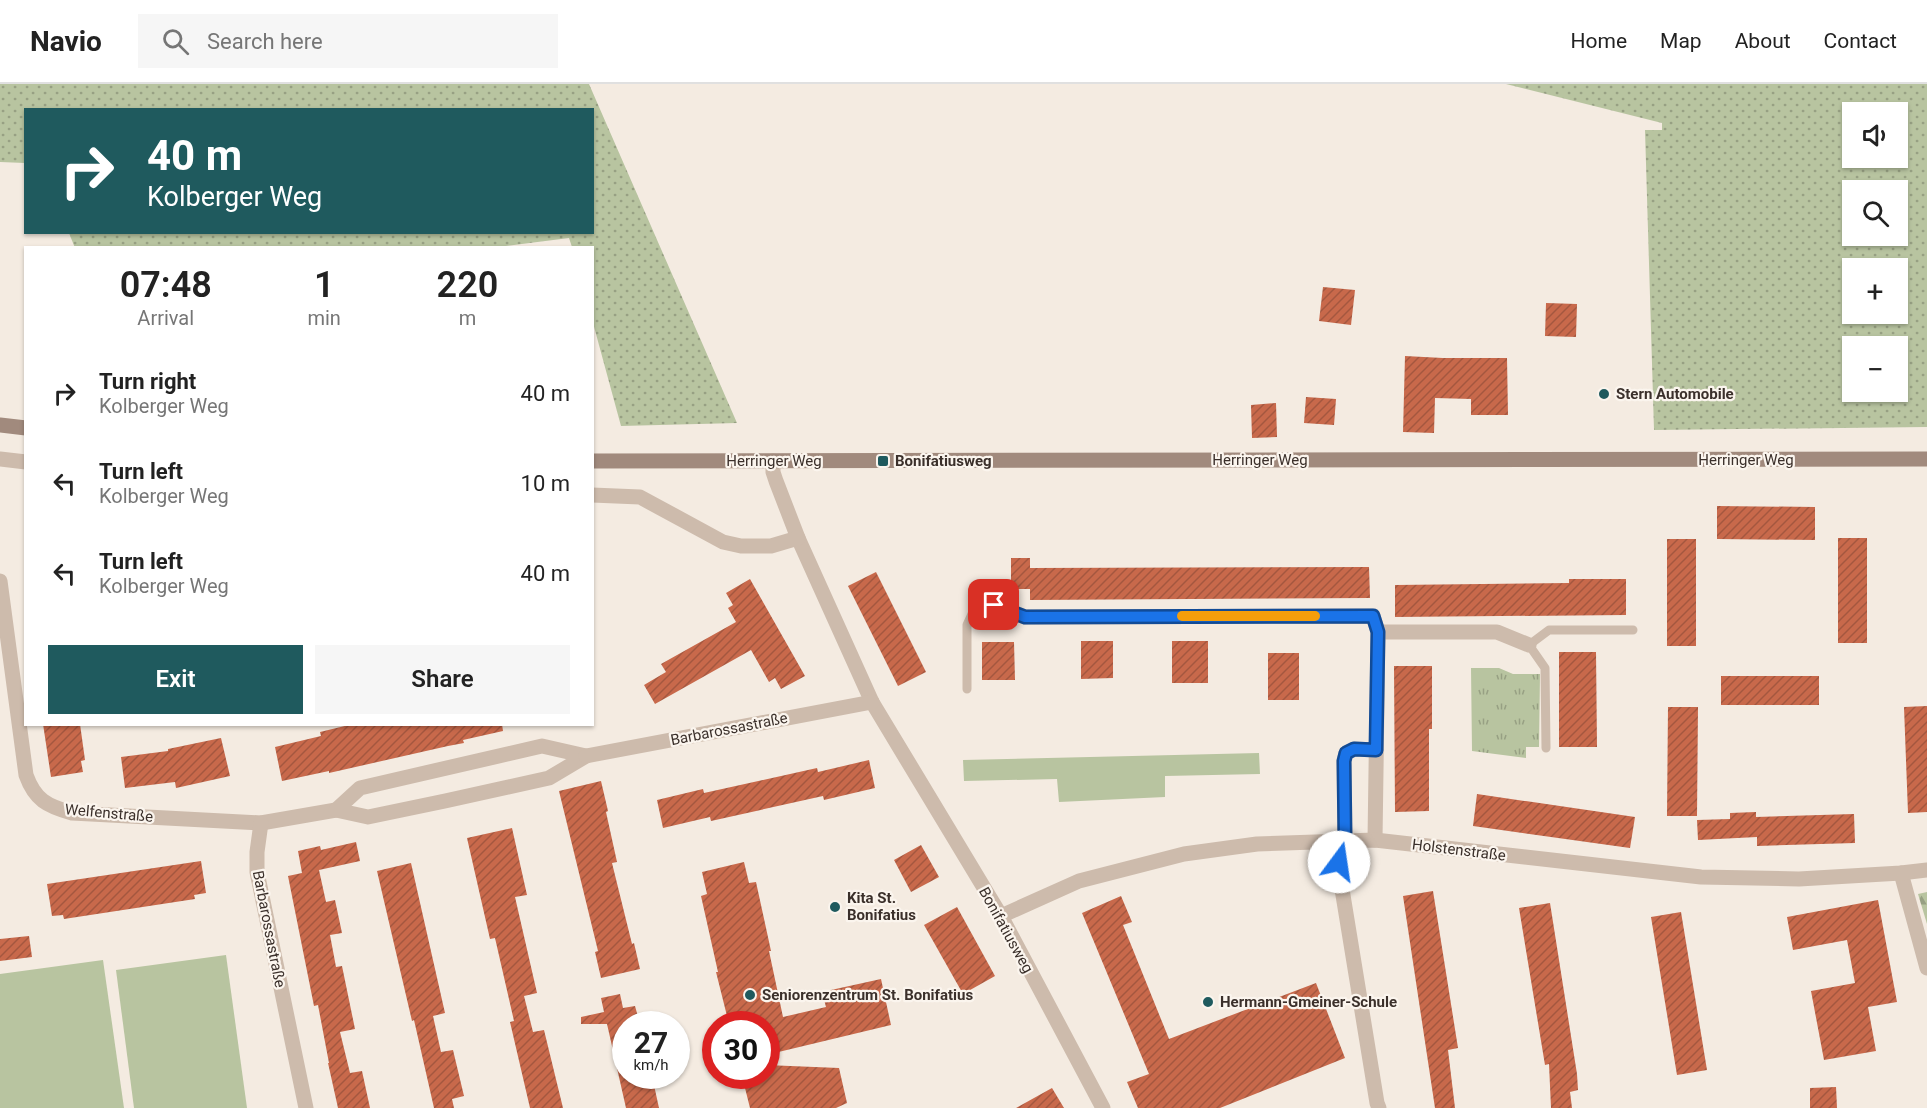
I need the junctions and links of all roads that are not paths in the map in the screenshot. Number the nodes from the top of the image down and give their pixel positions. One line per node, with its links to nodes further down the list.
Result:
1 (0, 425): 2 (main road)
2 (24, 428)
3 (0, 459): 7 (street)
4 (1927, 459): 6 (main road, Herringer Weg)
5 (594, 461): 6 (main road, Herringer Weg)
6 (773, 461): 9 (street, Bonifatiusweg)
7 (24, 462)
8 (594, 495): 9 (street)
9 (798, 538): 16 (street, Bonifatiusweg)
10 (0, 581): 21 (street, Welfenstraße)
11 (979, 599): 13 (street); 15 (lane)
12 (1633, 630): 14 (lane)
13 (1378, 632): 14 (street); 18 (street)
14 (1529, 645): 17 (lane)
15 (967, 689)
16 (872, 702): 19 (street, Barbarossastraße); 26 (street, Bonifatiusweg)
17 (1546, 748)
18 (1376, 750): 22 (street); 23 (street)
19 (585, 756): 20 (street, Barbarossastraße); 20 (street, Barbarossastraße)
20 (336, 810): 21 (street, Barbarossastraße)
21 (261, 823): 28 (street, Barbarossastraße)
22 (1375, 840): 23 (street, Holstenstraße); 25 (street, Holstenstraße)
23 (1341, 841): 26 (street, Holstenstraße); 30 (street)
24 (1927, 870): 25 (street, Holstenstraße)
25 (1901, 873): 27 (street)
26 (1001, 916): 29 (street, Bonifatiusweg)
27 (1927, 968)
28 (306, 1108)
29 (1103, 1108)
30 (1380, 1108)

